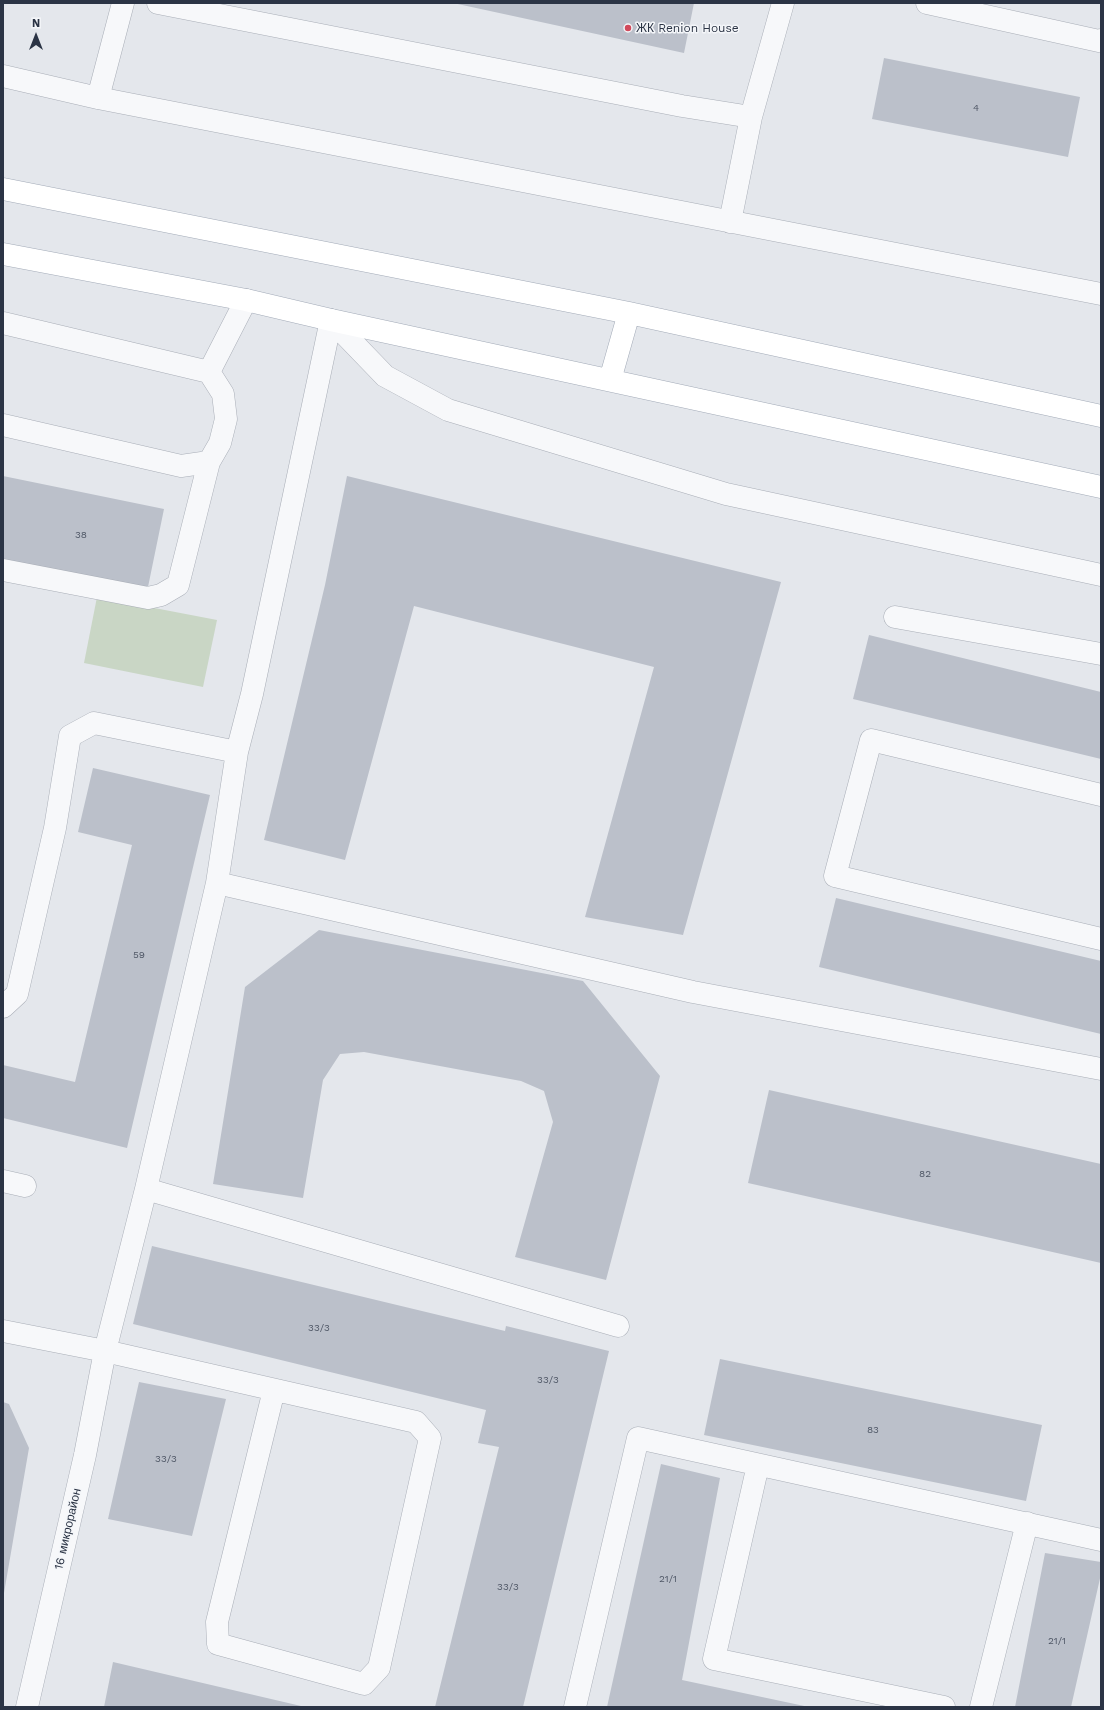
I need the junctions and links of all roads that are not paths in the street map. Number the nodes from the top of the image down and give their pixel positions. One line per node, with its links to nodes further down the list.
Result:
1 (124, 3): 7 (street)
2 (158, 3): 8 (street)
3 (784, 3): 8 (street)
4 (927, 3): 5 (street)
5 (1101, 40)
6 (3, 76): 7 (street)
7 (98, 98): 10 (street)
8 (751, 117): 10 (street)
9 (3, 189): 14 (main road)
10 (730, 222): 12 (street)
11 (3, 254): 13 (main road)
12 (1101, 294)
13 (246, 300): 15 (main road); 17 (street)
14 (629, 312): 18 (main road); 19 (main road)
15 (331, 320): 18 (main road); 24 (street); 27 (street, 16 микрорайон)
16 (3, 323): 17 (street)
17 (210, 372): 21 (street)
18 (610, 380): 22 (main road)
19 (1101, 416)
20 (3, 425): 21 (street)
21 (209, 462): 23 (street)
22 (1101, 487)
23 (3, 570)
24 (1101, 575)
25 (895, 617): 26 (street)
26 (1101, 654)
27 (237, 752): 29 (street, 16 микрорайон); 31 (street)
28 (1101, 795): 30 (street)
29 (217, 883): 32 (street); 35 (street, 16 микрорайон)
30 (1101, 939)
31 (3, 1007)
32 (1101, 1069)
33 (3, 1181): 34 (street)
34 (25, 1186)
35 (146, 1189): 36 (street); 38 (street, 16 микрорайон)
36 (618, 1326)
37 (3, 1331): 38 (street)
38 (105, 1351): 39 (street); 43 (street, 16 микрорайон)
39 (274, 1390): 39 (street)
40 (758, 1464): 41 (street); 44 (street); 45 (street)
41 (1027, 1523): 42 (street); 46 (street)
42 (1101, 1540)
43 (27, 1707)
44 (575, 1707)
45 (944, 1707)
46 (981, 1707)

